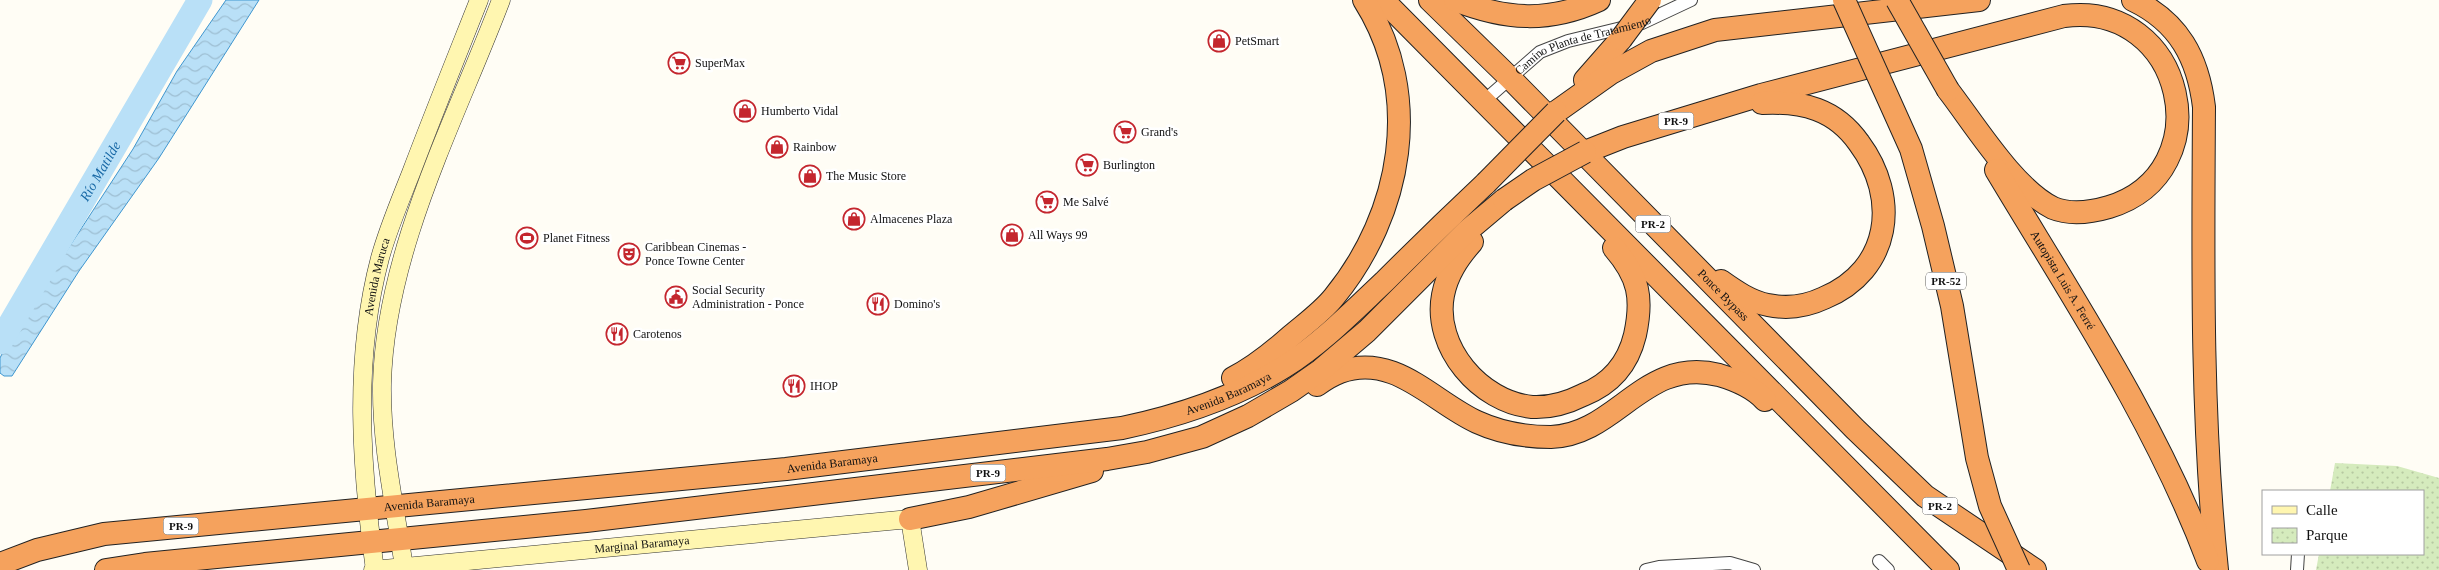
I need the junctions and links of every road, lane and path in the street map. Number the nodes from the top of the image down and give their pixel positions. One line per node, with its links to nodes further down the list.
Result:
1 (479, 0): 27 (street, Avenida Maruca)
2 (501, 0): 26 (street, Avenida Maruca)
3 (1364, 0): 23 (highway)
4 (1383, 0): 16 (highway, PR-2)
5 (1430, 0): 14 (highway, Ponce Bypass / PR-2)
6 (1455, 0): 7 (highway)
7 (1599, 0)
8 (1650, 0): 18 (highway, bridge)
9 (1691, 0): 14 (street, Camino Planta de Tratamiento)
10 (1844, 0): 40 (highway, PR-52, bridge)
11 (1897, 0): 15 (highway, Autopista Luis A. Ferré, bridge)
12 (1979, 0): 18 (highway)
13 (2133, 0): 43 (highway)
14 (1510, 78): 16 (street, Camino Planta de Tratamiento); 21 (highway, Ponce Bypass / PR-2)
15 (1948, 90): 17 (highway); 42 (highway, Autopista Luis A. Ferré)
16 (1483, 102): 20 (highway, PR-2)
17 (1729, 106): 19 (highway, Avenida Baramaya / PR-9, bridge); 21 (highway)
18 (1556, 112): 23 (highway, Avenida Baramaya / PR-9, bridge)
19 (1499, 205): 20 (highway); 24 (highway, Avenida Baramaya / PR-9)
20 (1586, 205): 22 (highway, PR-2)
21 (1687, 258): 41 (highway, Ponce Bypass / PR-2)
22 (1768, 396): 24 (highway); 39 (highway)
23 (1201, 408): 26 (highway, Avenida Baramaya / PR-9)
24 (1248, 416): 25 (highway, Avenida Baramaya / PR-9)
25 (1147, 452): 28 (highway); 29 (highway, Avenida Baramaya / PR-9)
26 (394, 507): 27 (highway, Avenida Baramaya / PR-9); 29 (street, Avenida Maruca)
27 (367, 509): 30 (street, Avenida Maruca); 32 (highway, Avenida Baramaya / PR-9)
28 (910, 519): 33 (street, Marginal Baramaya); 36 (street)
29 (400, 540): 30 (highway, Avenida Baramaya / PR-9); 33 (street, Avenida Maruca)
30 (371, 543): 34 (highway, Avenida Baramaya / PR-9); 35 (street, Avenida Maruca)
31 (2298, 555): 44 (street)
32 (0, 564)
33 (404, 567): 35 (street, Marginal Baramaya)
34 (106, 570)
35 (374, 570)
36 (918, 570)
37 (1646, 570): 38 (street)
38 (1754, 570)
39 (1948, 570)
40 (2019, 570)
41 (2035, 570)
42 (2211, 570)
43 (2216, 570)
44 (2297, 570)

